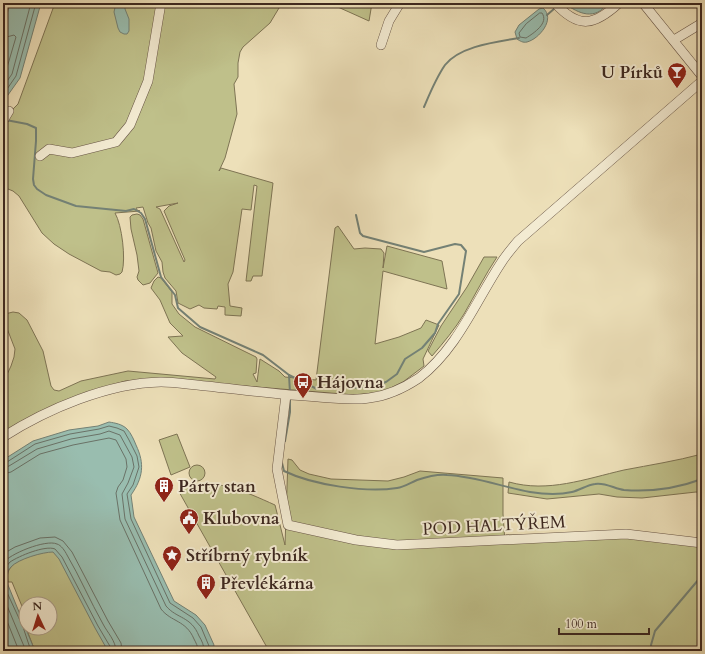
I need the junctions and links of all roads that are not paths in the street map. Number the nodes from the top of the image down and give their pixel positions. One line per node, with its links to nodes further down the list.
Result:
1 (161, 3): 11 (street)
2 (400, 3): 8 (street)
3 (555, 3): 4 (street)
4 (619, 3)
5 (644, 3): 7 (street)
6 (702, 23): 7 (street)
7 (674, 40): 9 (street)
8 (381, 45)
9 (702, 76)
10 (702, 81): 12 (street)
11 (40, 156)
12 (286, 395): 13 (street); 14 (street, POD HALTÝŘEM)
13 (3, 437)
14 (702, 543)

